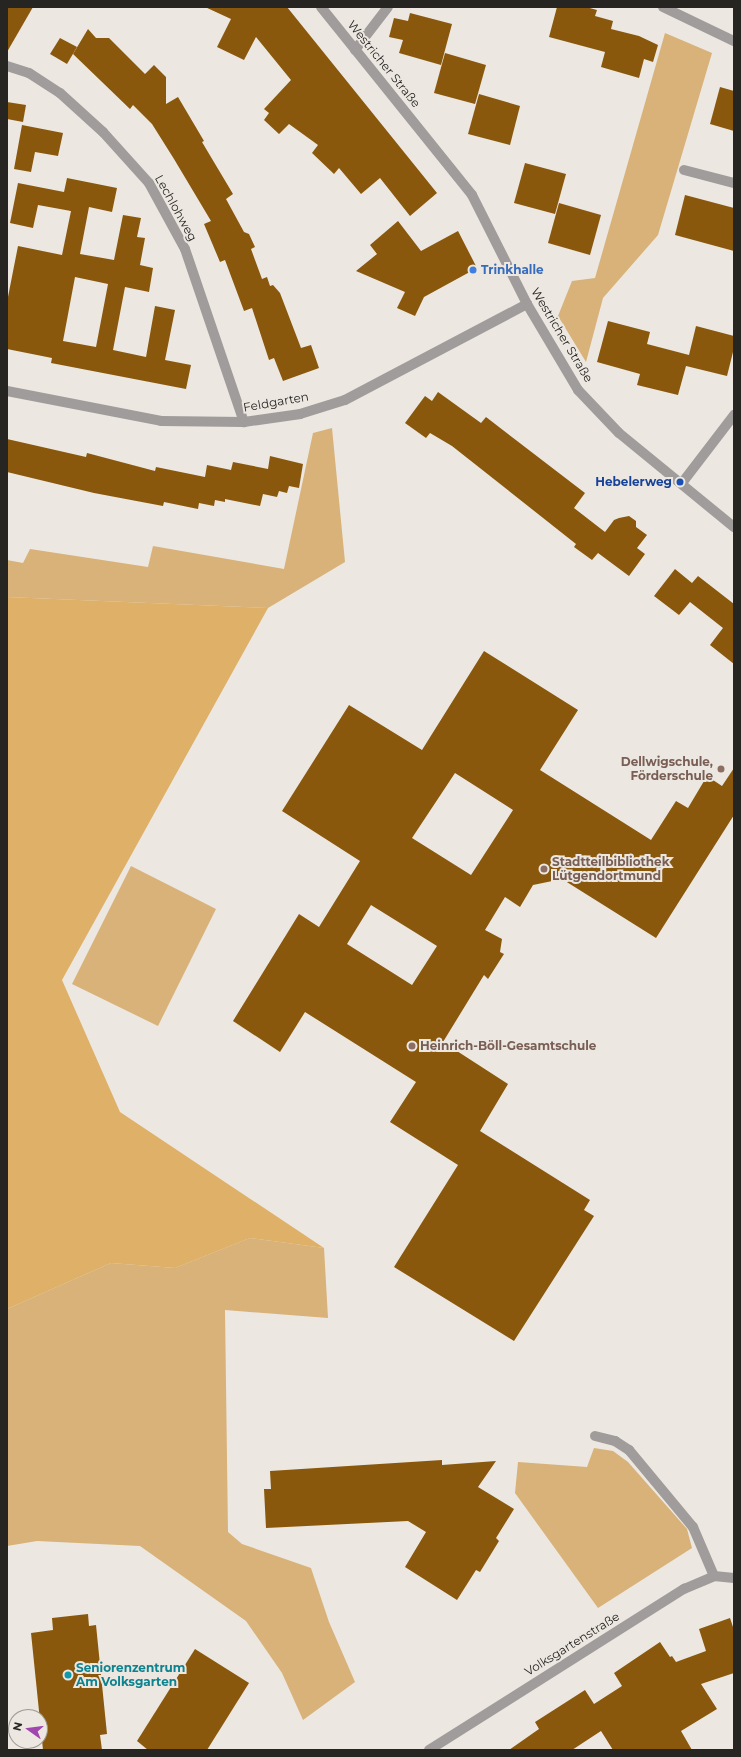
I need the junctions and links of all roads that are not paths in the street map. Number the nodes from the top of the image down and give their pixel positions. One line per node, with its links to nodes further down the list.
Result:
1 (321, 7): 5 (street, Westricher Straße)
2 (388, 7): 5 (street)
3 (663, 7): 4 (street)
4 (734, 41)
5 (355, 50): 9 (street, Westricher Straße)
6 (7, 66): 12 (street, Lechlohweg)
7 (684, 170): 8 (street)
8 (734, 184)
9 (527, 304): 12 (street, Feldgarten); 13 (street, Westricher Straße)
10 (7, 391): 12 (street, Feldgarten)
11 (734, 415): 13 (street)
12 (244, 422)
13 (682, 483): 14 (street, Westricher Straße)
14 (734, 527)
15 (595, 1436): 16 (street)
16 (714, 1576): 17 (street); 18 (street, Volksgartenstraße)
17 (734, 1578)
18 (429, 1750)

